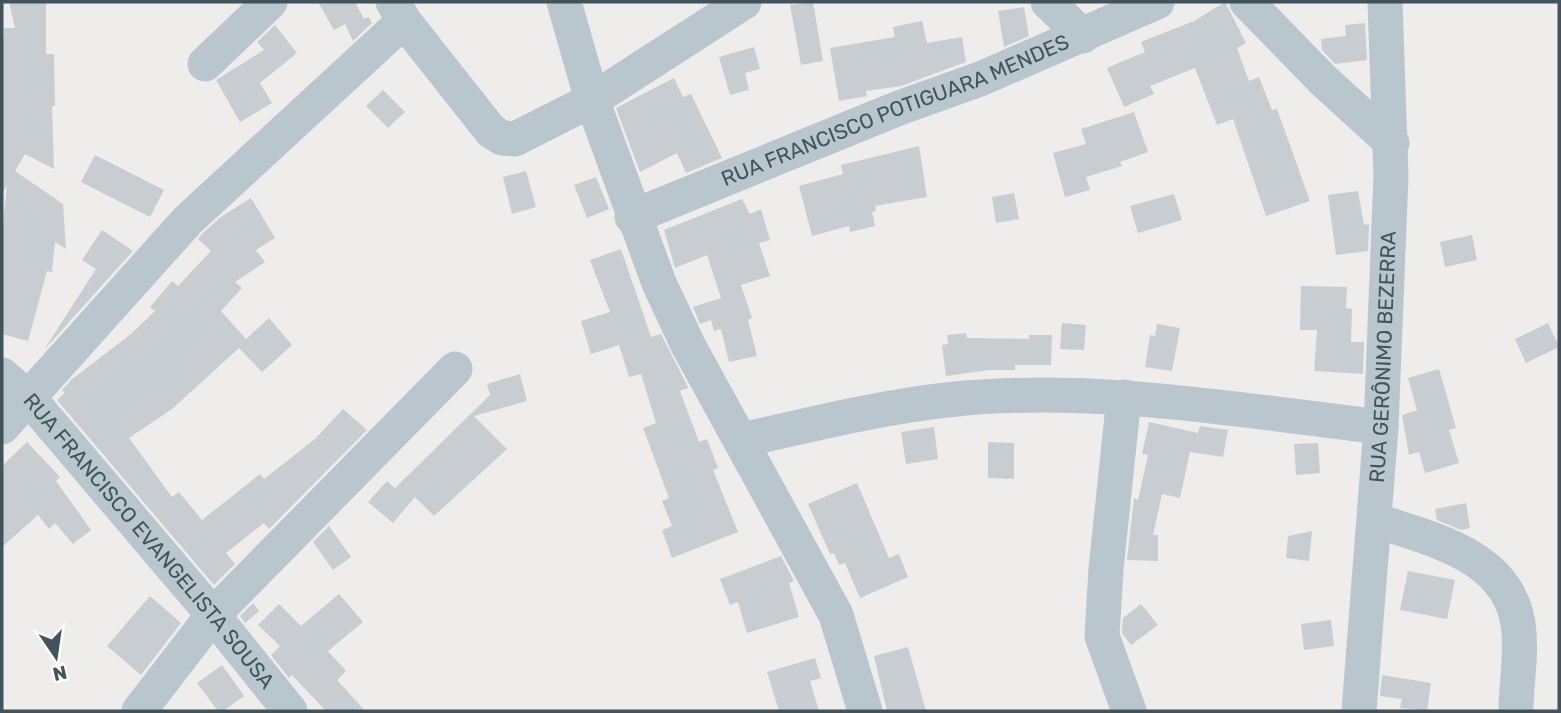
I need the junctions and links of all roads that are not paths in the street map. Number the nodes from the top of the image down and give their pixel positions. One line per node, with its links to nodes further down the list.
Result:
1 (270, 2): 10 (street)
2 (564, 2): 11 (street)
3 (744, 2): 11 (street)
4 (1048, 2): 9 (street)
5 (1157, 2): 9 (street, RUA FRANCISCO POTIGUARA MENDES)
6 (1247, 2): 12 (street)
7 (1385, 2): 12 (street, RUA GERÔNIMO BEZERRA)
8 (398, 11): 11 (street); 15 (street)
9 (1083, 36): 13 (street, RUA FRANCISCO POTIGUARA MENDES)
10 (205, 64)
11 (592, 100): 13 (street)
12 (1392, 143): 18 (street, RUA GERÔNIMO BEZERRA)
13 (632, 217): 19 (street)
14 (454, 369): 21 (street)
15 (15, 386): 17 (street); 21 (street, RUA FRANCISCO EVANGELISTA SOUSA)
16 (1124, 397): 18 (street); 19 (street); 25 (street)
17 (2, 427)
18 (1381, 427): 20 (street, RUA GERÔNIMO BEZERRA)
19 (742, 440): 24 (street)
20 (1374, 520): 26 (street, RUA GERÔNIMO BEZERRA); 27 (street)
21 (213, 615): 22 (street); 23 (street, RUA FRANCISCO EVANGELISTA SOUSA)
22 (139, 711)
23 (290, 711)
24 (865, 711)
25 (1129, 711)
26 (1359, 711)
27 (1516, 711)

